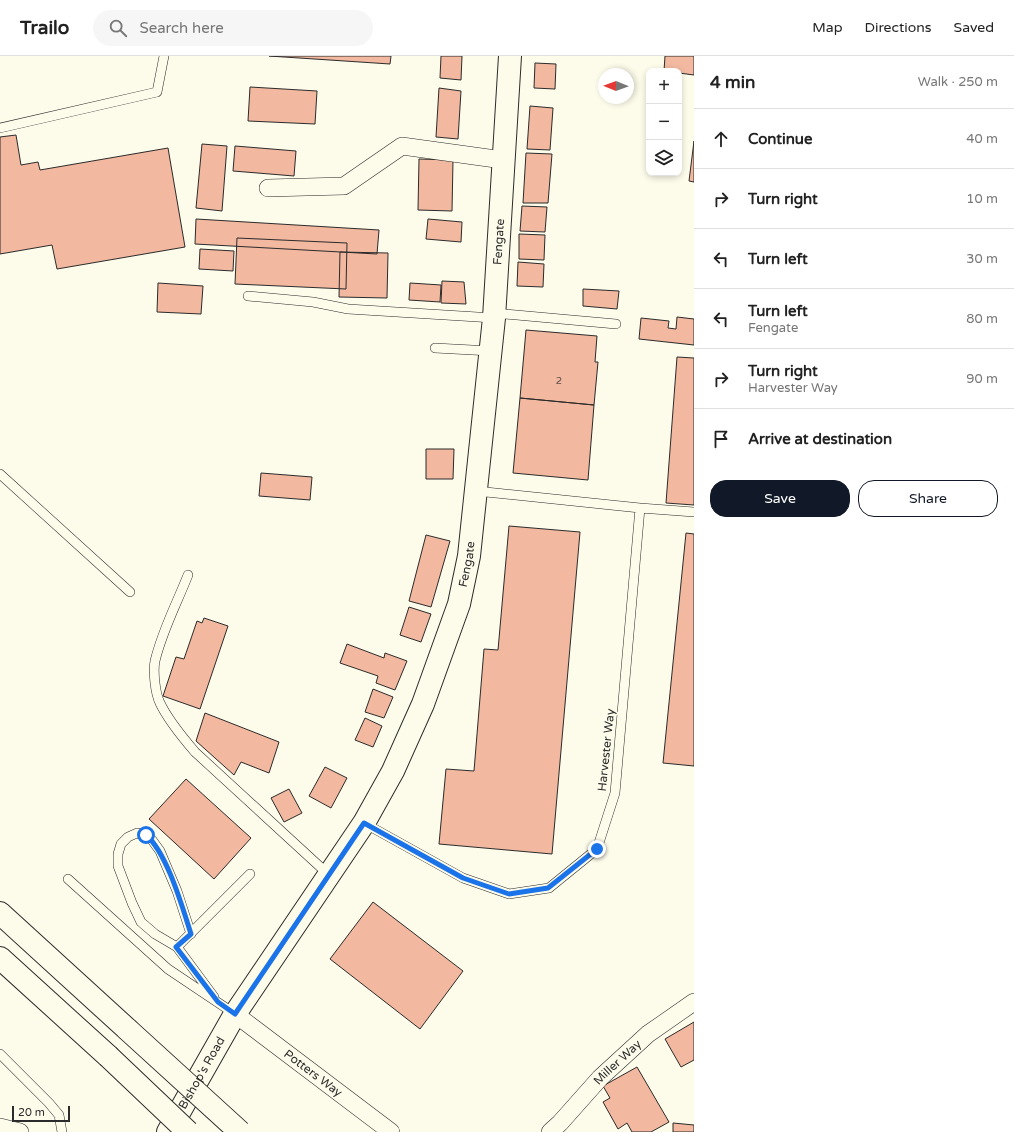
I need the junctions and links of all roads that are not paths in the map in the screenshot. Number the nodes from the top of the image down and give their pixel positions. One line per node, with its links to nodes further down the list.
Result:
1 (164, 56): 3 (lane)
2 (510, 56): 4 (main road, Fengate)
3 (0, 128)
4 (503, 160): 5 (street); 7 (main road, Fengate)
5 (268, 188)
6 (248, 296): 7 (lane)
7 (494, 316): 8 (lane); 10 (main road, Fengate)
8 (616, 324)
9 (435, 348): 10 (lane)
10 (491, 351): 12 (main road, Fengate)
11 (0, 474): 16 (lane)
12 (476, 491): 13 (lane); 17 (main road, Fengate)
13 (640, 508): 14 (lane); 17 (lane, Harvester Way)
14 (694, 512)
15 (188, 575): 19 (lane)
16 (130, 592)
17 (364, 823): 19 (main road, Fengate)
18 (250, 874): 22 (lane)
19 (329, 875): 26 (main road, Fengate)
20 (68, 879): 26 (lane)
21 (0, 913): 34 (main road, bridge)
22 (191, 934): 23 (lane); 23 (lane)
23 (176, 947): 26 (lane)
24 (0, 958): 33 (main road, bridge)
25 (694, 1002): 29 (street, Miller Way)
26 (227, 1008): 32 (main road, Bishop's Road); 35 (street, Potters Way)
27 (0, 1054): 31 (lane)
28 (0, 1127): 30 (street)
29 (560, 1129)
30 (20, 1132)
31 (62, 1132)
32 (168, 1132)
33 (188, 1132)
34 (240, 1132)
35 (391, 1132)

